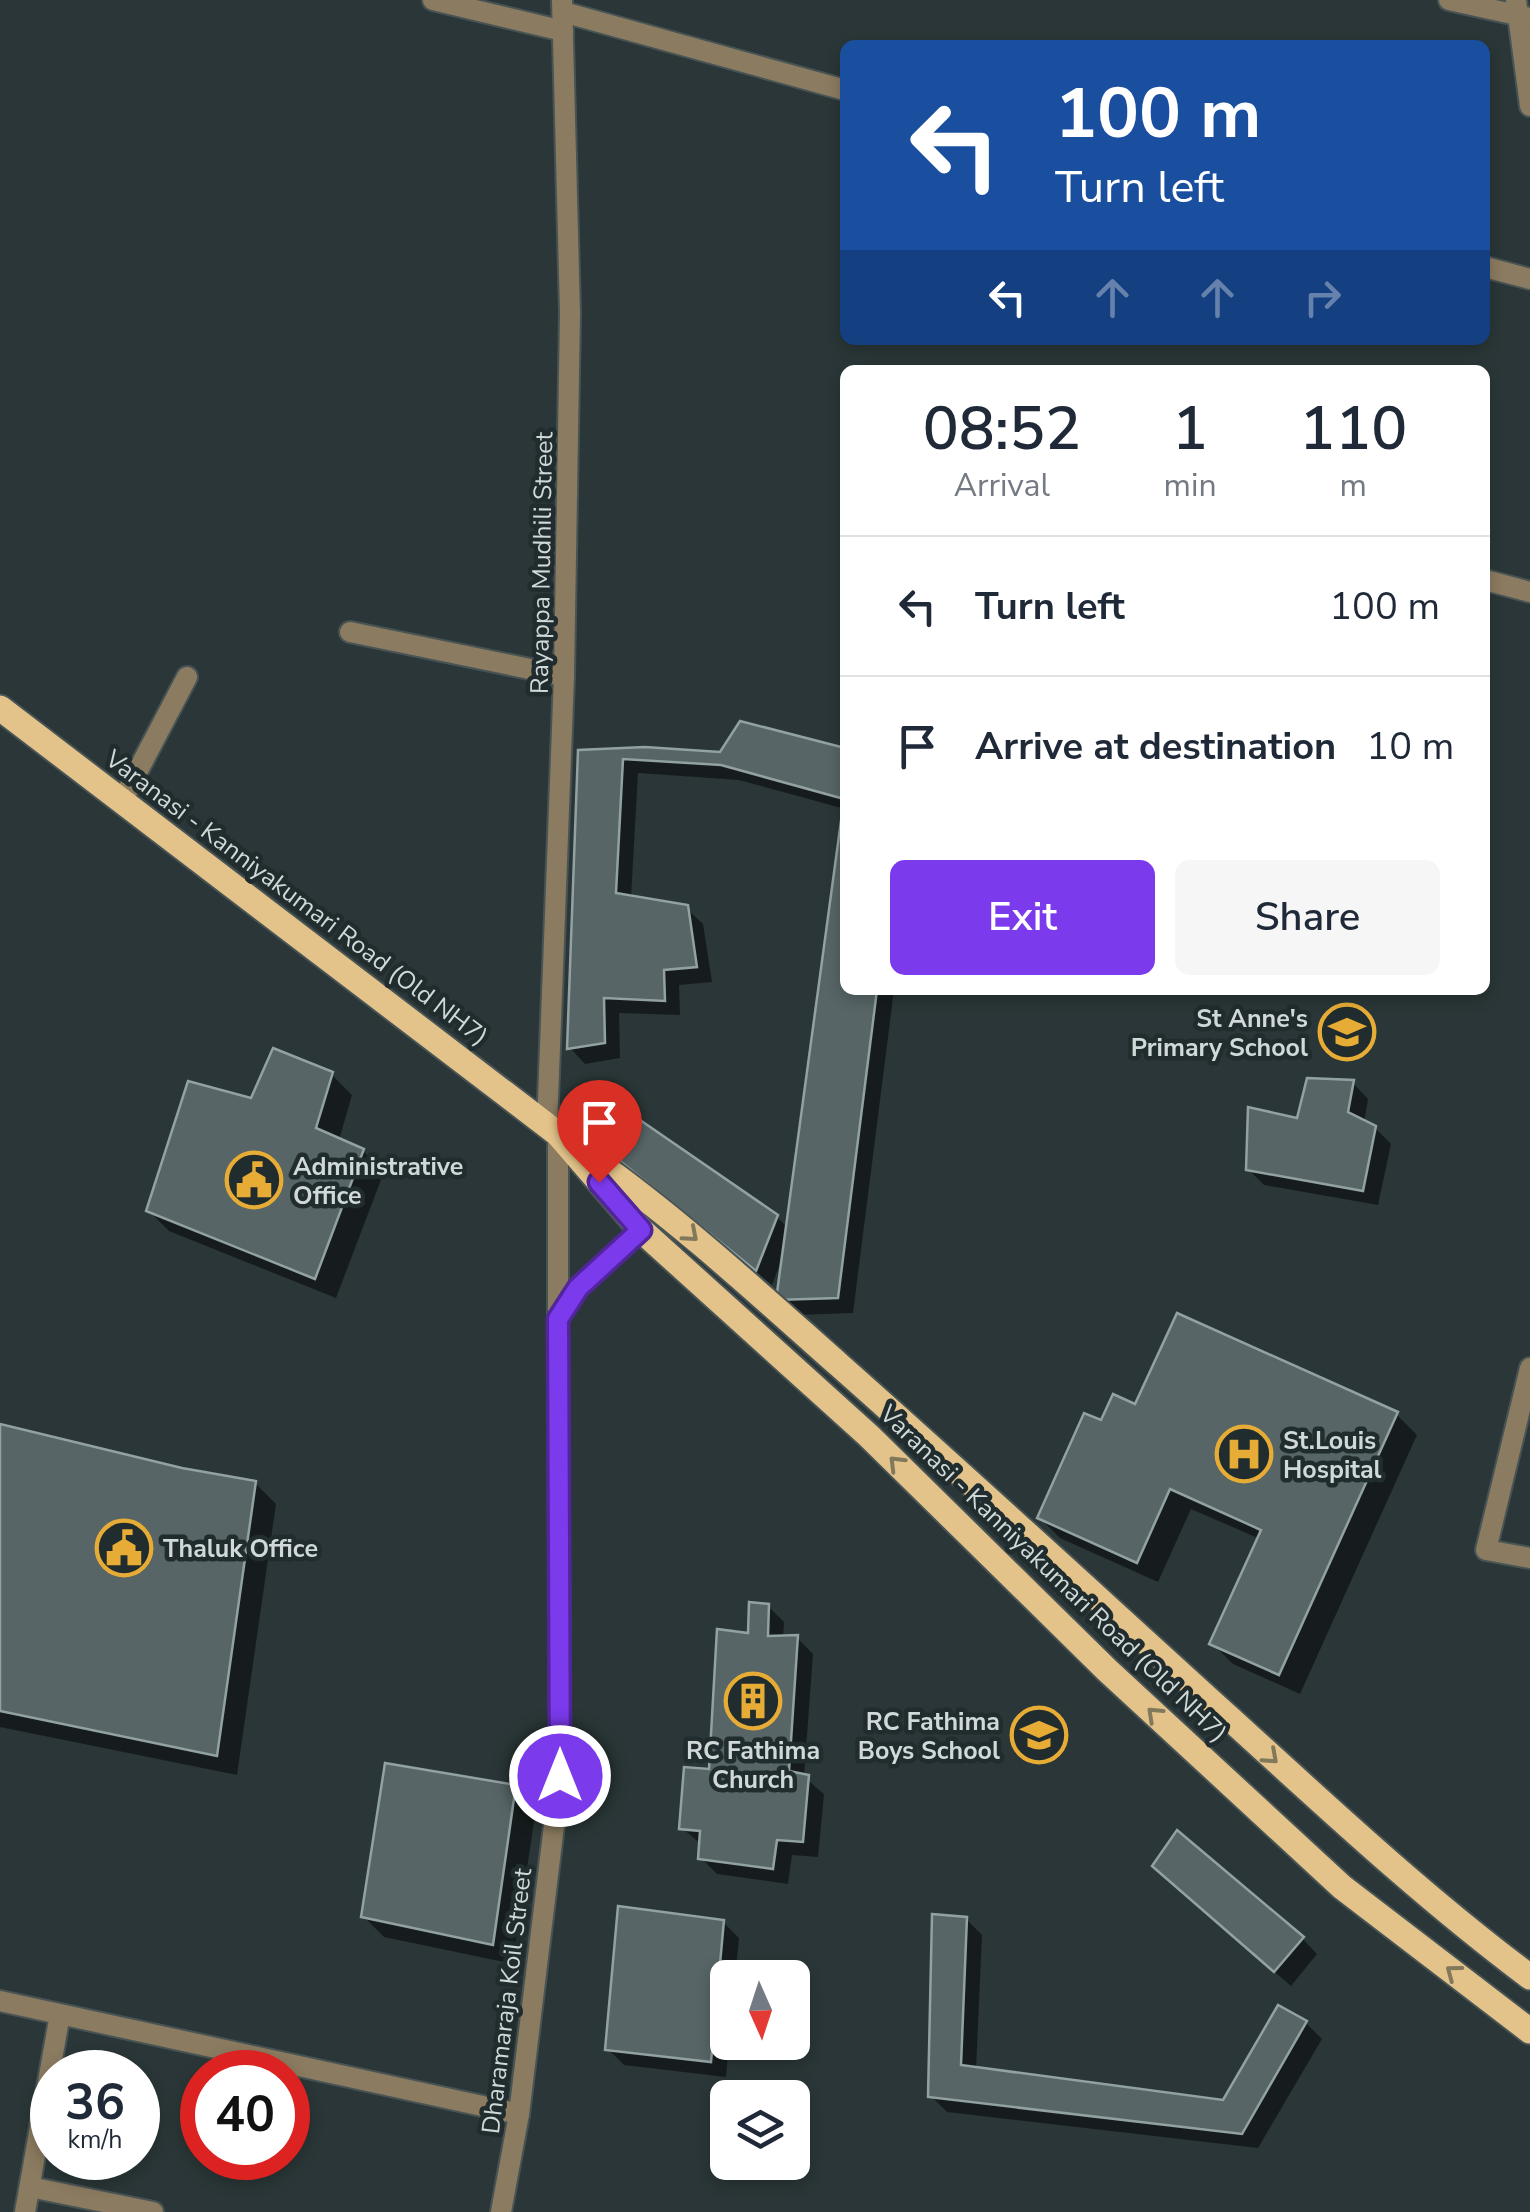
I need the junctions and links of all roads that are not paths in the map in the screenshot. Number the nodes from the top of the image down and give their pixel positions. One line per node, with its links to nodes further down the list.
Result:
1 (433, 0): 4 (street)
2 (1449, 0): 3 (street)
3 (1521, 11): 6 (street)
4 (563, 14): 5 (street); 13 (street, Rayappa Mudhili Street)
5 (840, 89)
6 (1530, 106)
7 (1490, 268): 8 (street)
8 (1530, 280)
9 (1490, 581): 10 (street)
10 (1530, 592)
11 (350, 632): 13 (street)
12 (187, 676): 15 (street)
13 (564, 676): 16 (street, Rayappa Mudhili Street)
14 (0, 708): 15 (main road, Varanasi - Kanniyakumari Road (Old NH7))
15 (122, 802): 16 (main road, Varanasi - Kanniyakumari Road (Old NH7))
16 (552, 1130): 17 (main road, Varanasi - Kanniyakumari Road (Old NH7)); 18 (street, Rayappa Mudhili Street); 20 (main road, Varanasi - Kanniyakumari Road (Old NH7), one-way to 20)
17 (641, 1230): 18 (street); 21 (main road, Varanasi - Kanniyakumari Road (Old NH7), one-way to 17)
18 (558, 1319): 29 (street, Dharamaraja Koil Street)
19 (1530, 1368): 22 (street)
20 (950, 1464): 21 (main road); 23 (main road, Varanasi - Kanniyakumari Road (Old NH7))
21 (923, 1490): 24 (main road, Varanasi - Kanniyakumari Road (Old NH7))
22 (1530, 1558)
23 (1124, 1623): 24 (main road); 25 (main road, Varanasi - Kanniyakumari Road (Old NH7), one-way to 25)
24 (1092, 1656): 28 (main road, Varanasi - Kanniyakumari Road (Old NH7), one-way to 24)
25 (1530, 1977)
26 (0, 2001): 27 (street)
27 (60, 2014): 29 (street); 30 (street)
28 (1530, 2031)
29 (519, 2114): 33 (street, Dharamaraja Koil Street)
30 (30, 2186): 31 (street); 32 (street)
31 (25, 2212)
32 (154, 2212)
33 (501, 2212)

